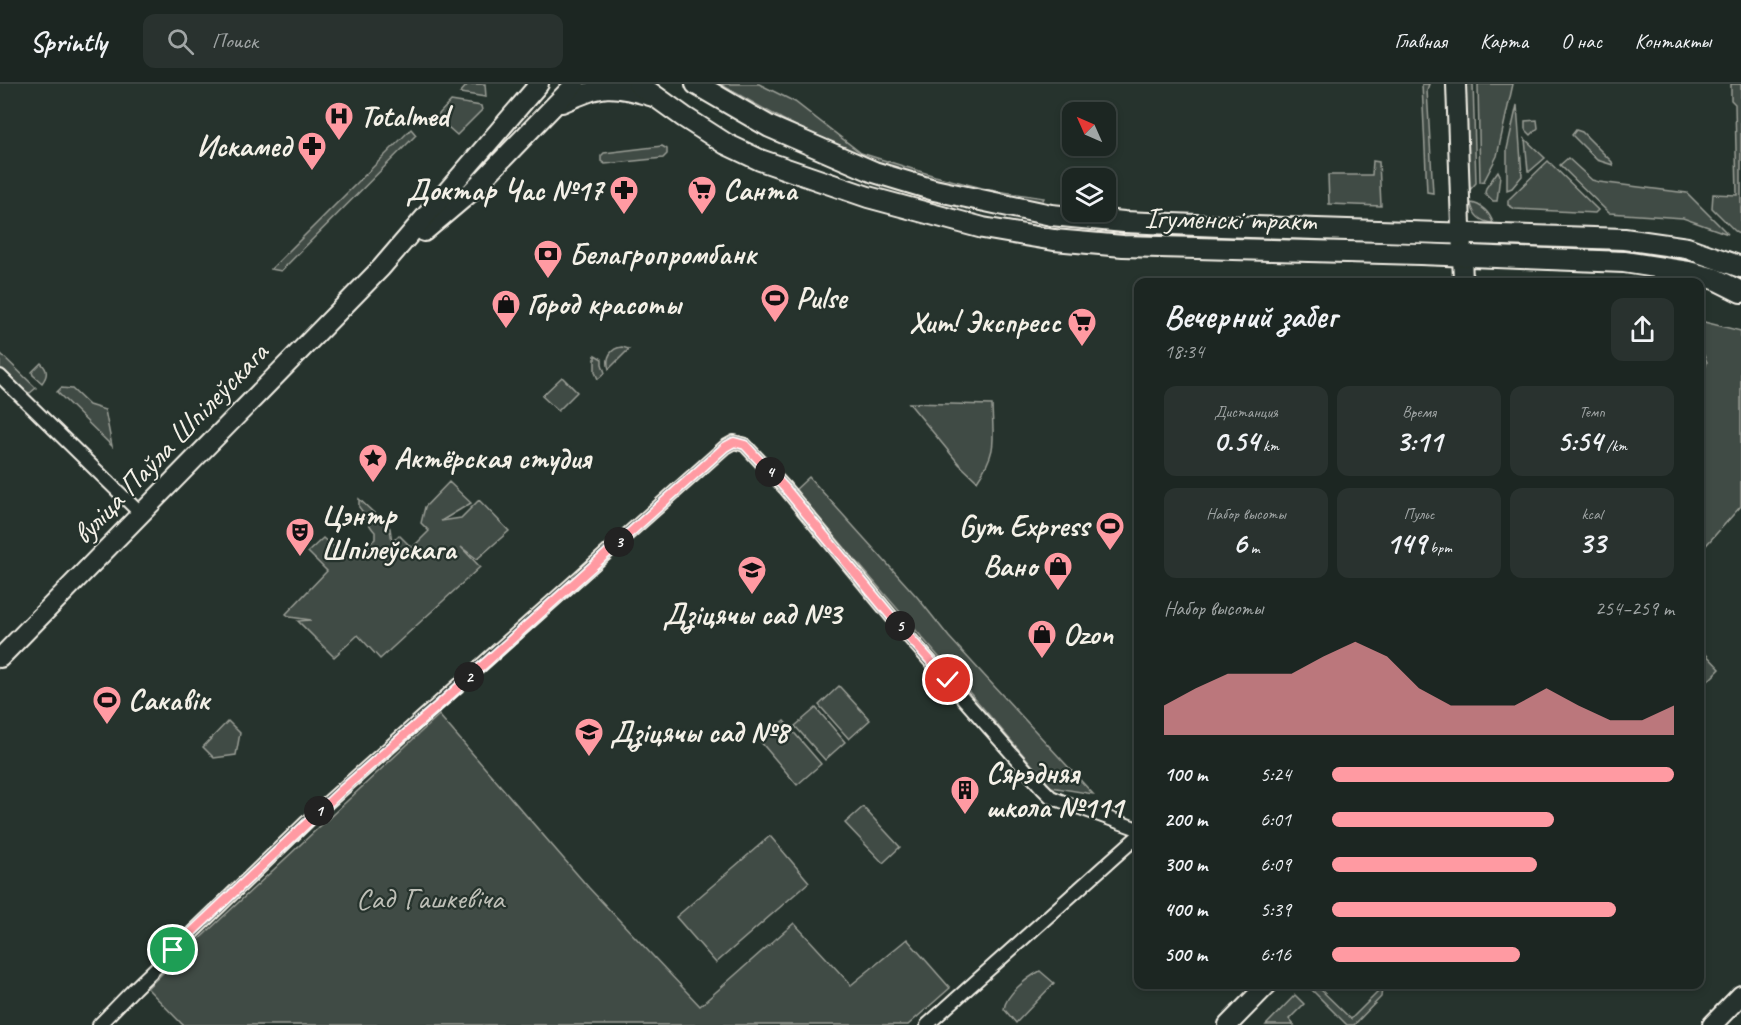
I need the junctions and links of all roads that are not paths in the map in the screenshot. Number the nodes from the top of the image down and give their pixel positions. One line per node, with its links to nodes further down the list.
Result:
1 (539, 84): 11 (street, вуліца Паўла Шпілеўскага)
2 (575, 84): 7 (street, вуліца Паўла Шпілеўскага)
3 (638, 84): 6 (main road, Ігуменскі тракт)
4 (696, 84): 8 (main road, Ігуменскі тракт)
5 (1456, 84): 8 (street)
6 (658, 98): 7 (street); 9 (main road, Ігуменскі тракт)
7 (550, 109): 11 (street, вуліца Паўла Шпілеўскага)
8 (1462, 233): 9 (street); 10 (main road, Ігуменскі тракт)
9 (1463, 255): 12 (street); 13 (main road, Ігуменскі тракт)
10 (1741, 267)
11 (381, 268): 15 (street, вуліца Паўла Шпілеўскага)
12 (1463, 278)
13 (1741, 292)
14 (0, 376): 15 (street)
15 (140, 513): 16 (street, вуліца Паўла Шпілеўскага)
16 (0, 658)
17 (1134, 828): 21 (street)
18 (1134, 840): 22 (street)
19 (1263, 989): 23 (street)
20 (1741, 995): 24 (street)
21 (99, 1025)
22 (927, 1025)
23 (1228, 1025)
24 (1712, 1025)

